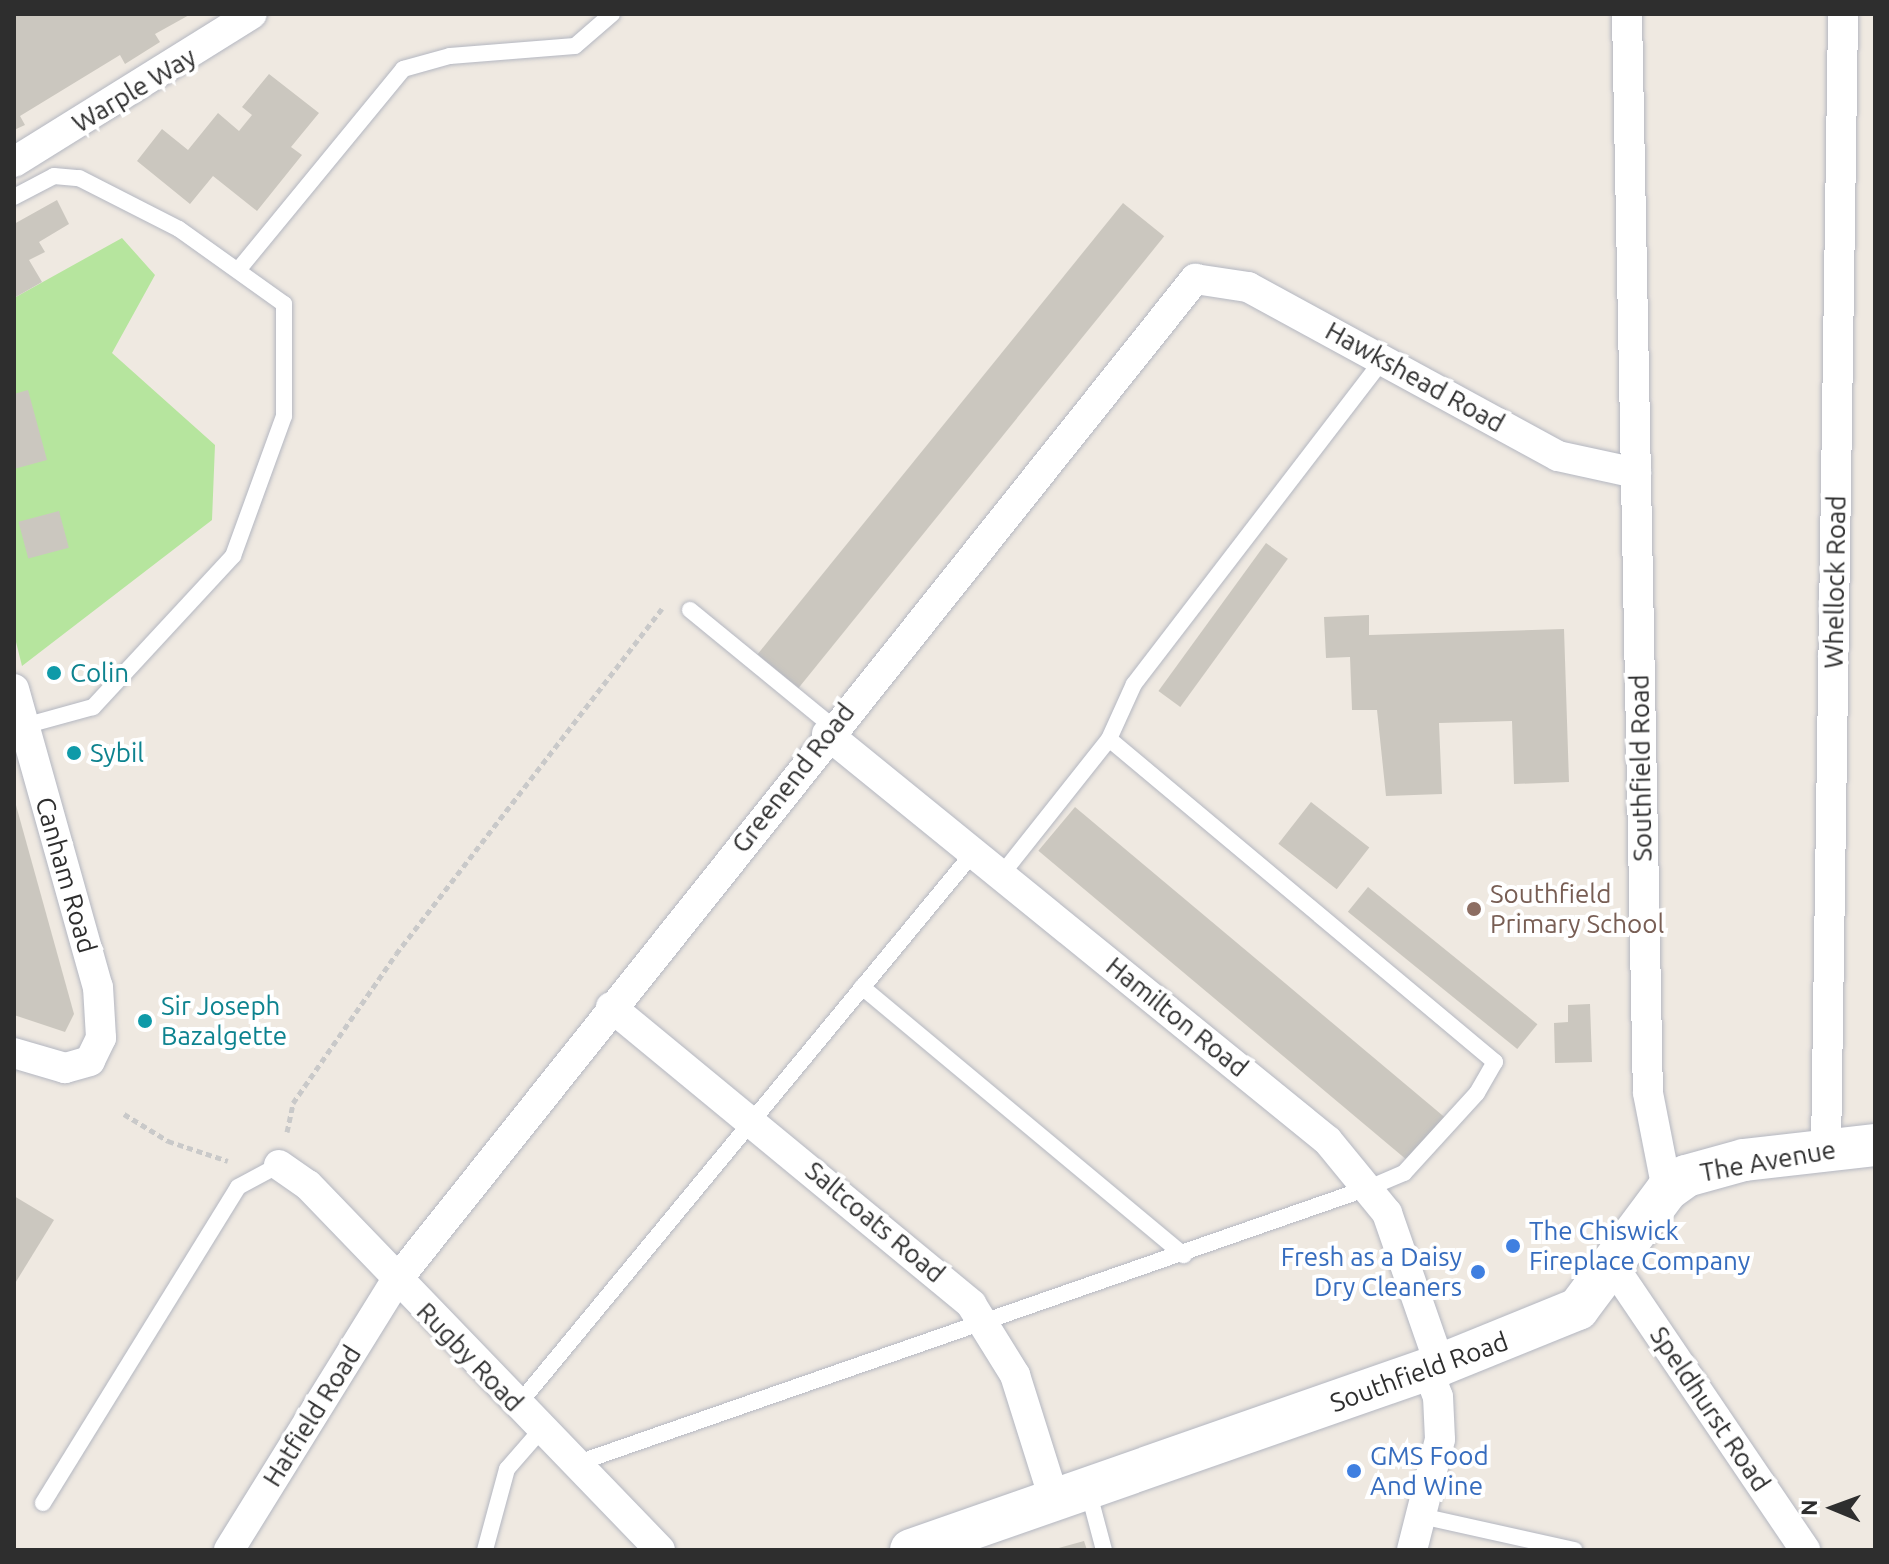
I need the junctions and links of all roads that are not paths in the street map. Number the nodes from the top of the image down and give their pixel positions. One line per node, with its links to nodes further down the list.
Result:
1 (252, 14): 5 (street, Warple Way)
2 (612, 14): 7 (lane)
3 (1627, 14): 10 (street, Southfield Road)
4 (1843, 14): 23 (street, Whellock Road)
5 (14, 162)
6 (14, 197): 7 (lane)
7 (239, 269): 13 (lane)
8 (1195, 279): 9 (street, Hawkshead Road); 14 (street, Greenend Road)
9 (1384, 358): 10 (street, Hawkshead Road); 15 (lane)
10 (1636, 473): 26 (street, Southfield Road)
11 (690, 610): 14 (lane)
12 (14, 689): 13 (street, Canham Road)
13 (24, 726): 20 (street, Canham Road)
14 (830, 731): 16 (street, Hamilton Road); 19 (street, Greenend Road)
15 (1109, 739): 17 (lane); 25 (lane)
16 (974, 852): 17 (street, Hamilton Road); 18 (lane)
17 (1002, 874): 25 (street, Hamilton Road)
18 (862, 987): 21 (lane); 27 (lane)
19 (611, 1007): 21 (street, Saltcoats Road); 29 (street, Greenend Road)
20 (14, 1053)
21 (752, 1121): 30 (street, Saltcoats Road); 32 (lane)
22 (1875, 1145): 23 (main road, The Avenue)
23 (1826, 1150): 26 (main road, The Avenue)
24 (279, 1165): 29 (street, Rugby Road); 36 (lane)
25 (1371, 1187): 27 (lane); 31 (street, Hamilton Road)
26 (1667, 1190): 28 (main road, Southfield Road)
27 (1184, 1255): 30 (lane)
28 (1615, 1269): 31 (main road, Southfield Road); 45 (street, Speldhurst Road)
29 (396, 1281): 32 (street, Rugby Road); 38 (street, Hatfield Road)
30 (986, 1322): 34 (lane); 35 (street, Saltcoats Road)
31 (1434, 1367): 35 (main road, Southfield Road); 37 (street, Hamilton Road)
32 (517, 1406): 33 (street, Rugby Road)
33 (541, 1430): 34 (street, Rugby Road); 39 (lane)
34 (575, 1464): 40 (street, Rugby Road)
35 (1071, 1493): 41 (main road, Southfield Road); 42 (lane)
36 (43, 1503)
37 (1421, 1516): 43 (street, Hamilton Road); 44 (lane)
38 (229, 1550)
39 (485, 1550)
40 (660, 1550)
41 (911, 1550)
42 (1104, 1550)
43 (1412, 1550)
44 (1574, 1550)
45 (1805, 1550)

